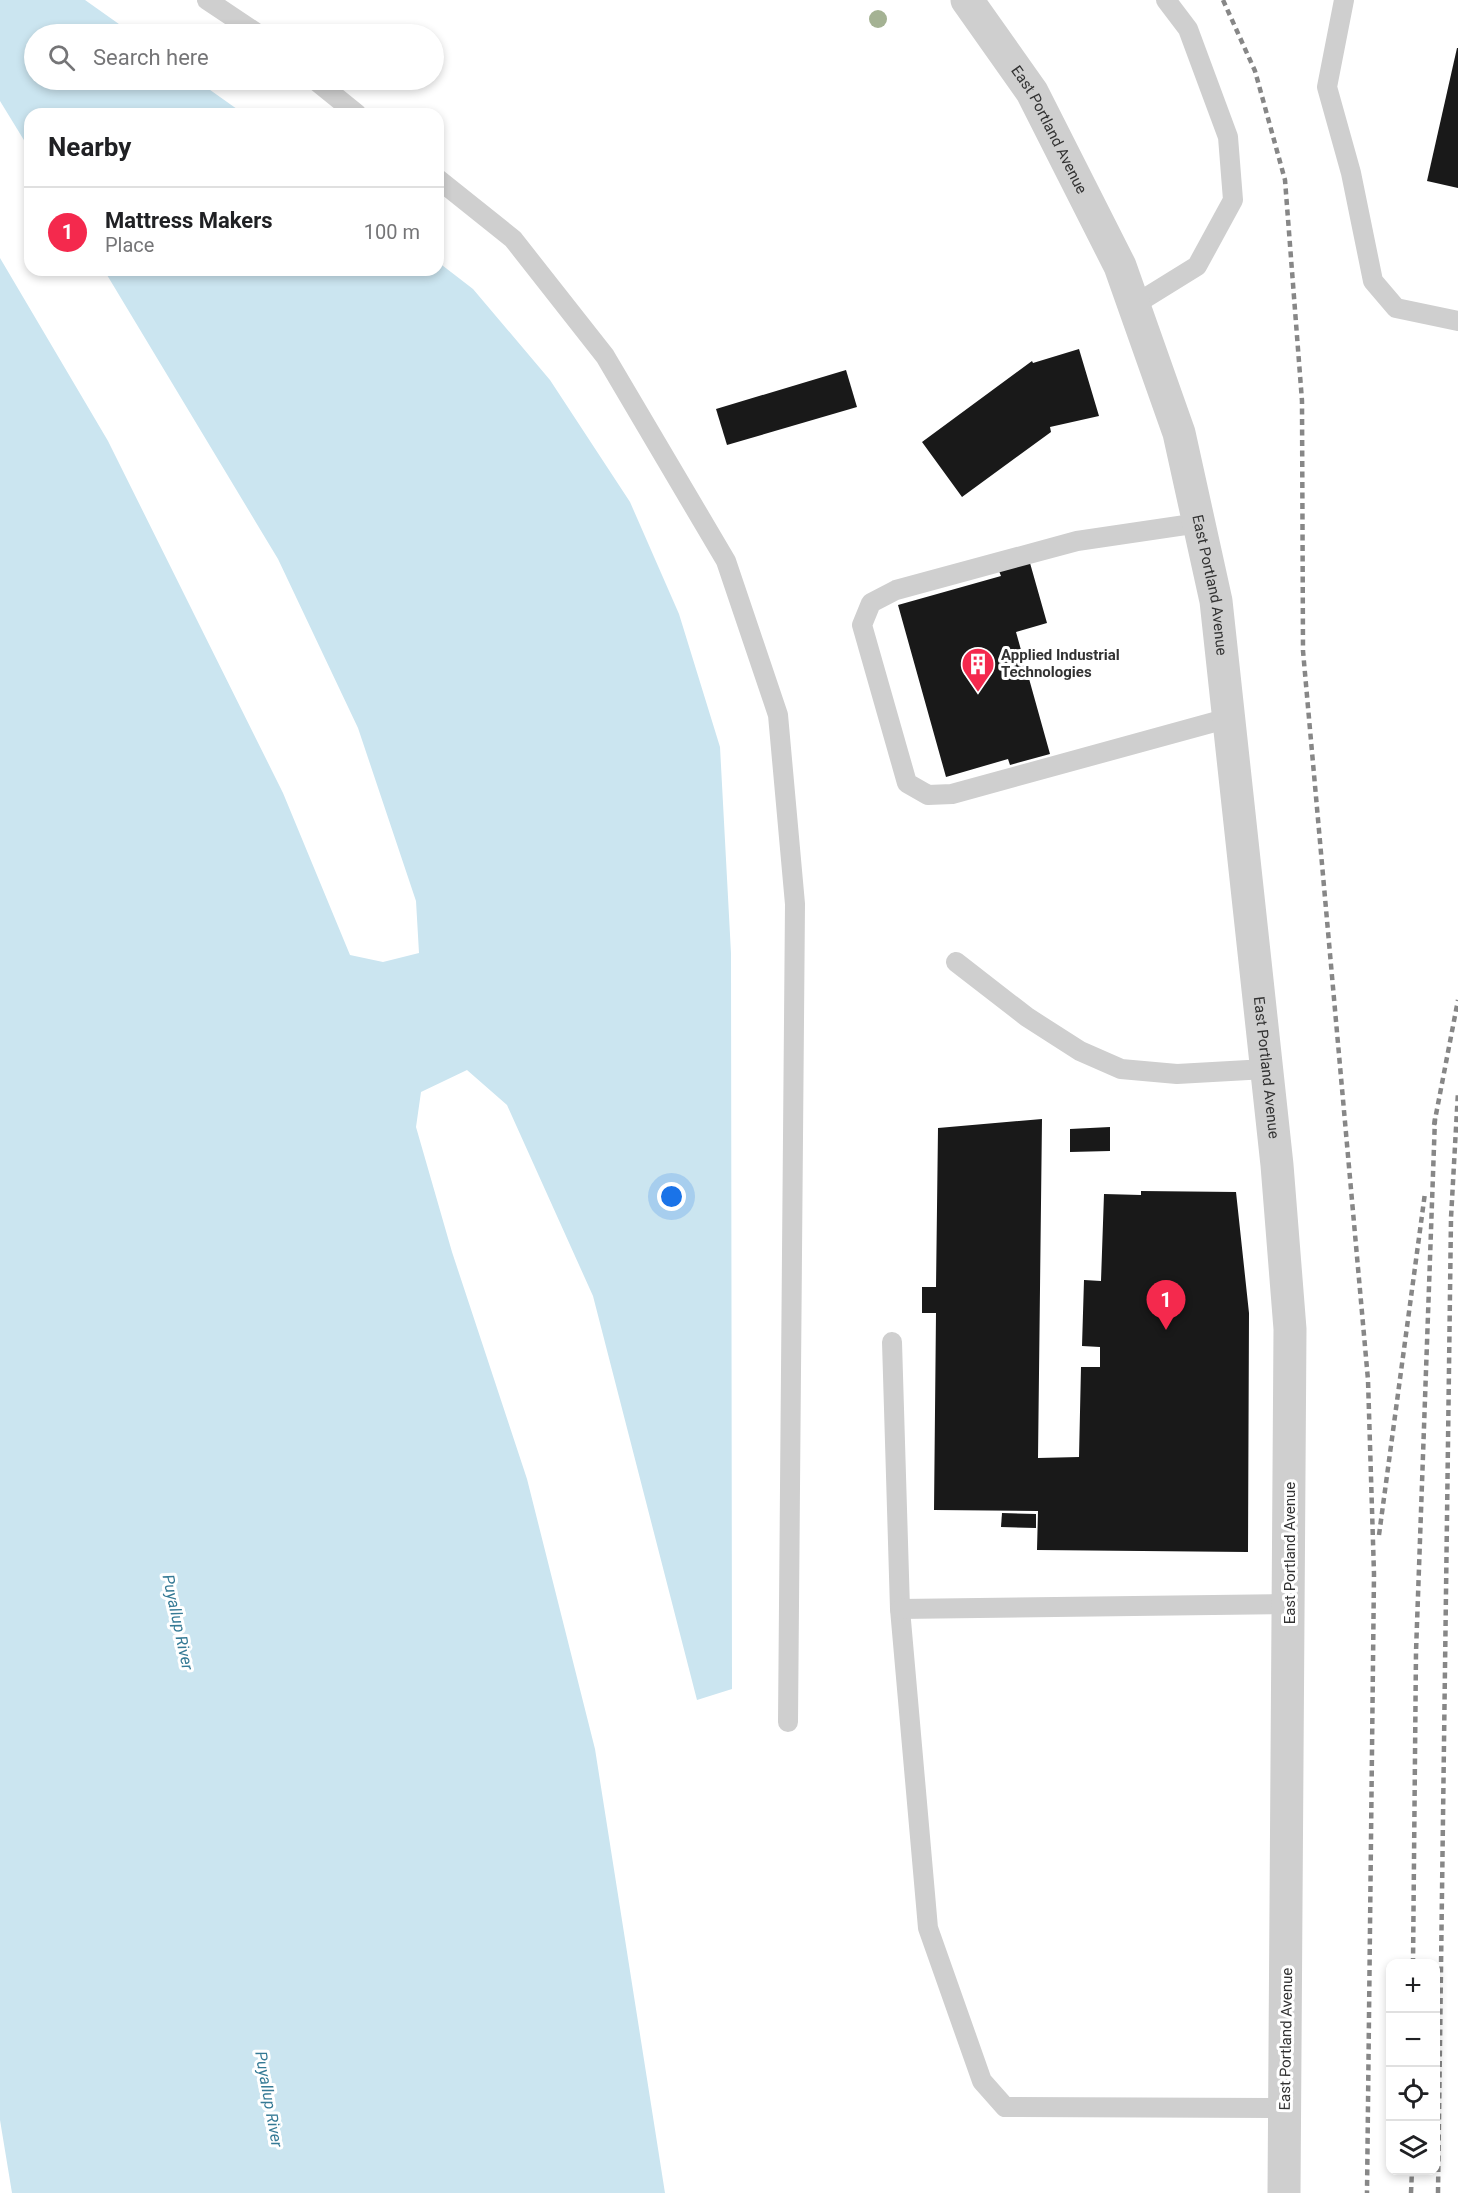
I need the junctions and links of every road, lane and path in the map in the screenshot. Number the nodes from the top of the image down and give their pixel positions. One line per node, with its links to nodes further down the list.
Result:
1 (207, 0): 5 (lane)
2 (967, 0): 9 (street, East Portland Avenue)
3 (1166, 0): 9 (lane)
4 (1344, 0): 10 (lane)
5 (243, 24)
6 (327, 90): 7 (lane)
7 (350, 108)
8 (444, 184): 18 (lane)
9 (1134, 305): 11 (street, East Portland Avenue)
10 (1458, 321)
11 (1199, 523): 12 (street, East Portland Avenue); 12 (lane)
12 (1228, 718): 14 (street, East Portland Avenue)
13 (956, 962): 14 (lane)
14 (1266, 1069): 16 (street, East Portland Avenue)
15 (892, 1342): 17 (lane)
16 (1289, 1604): 17 (lane); 19 (street, East Portland Avenue)
17 (900, 1609): 19 (lane)
18 (788, 1722)
19 (1285, 2108): 20 (street, East Portland Avenue)
20 (1284, 2193)

